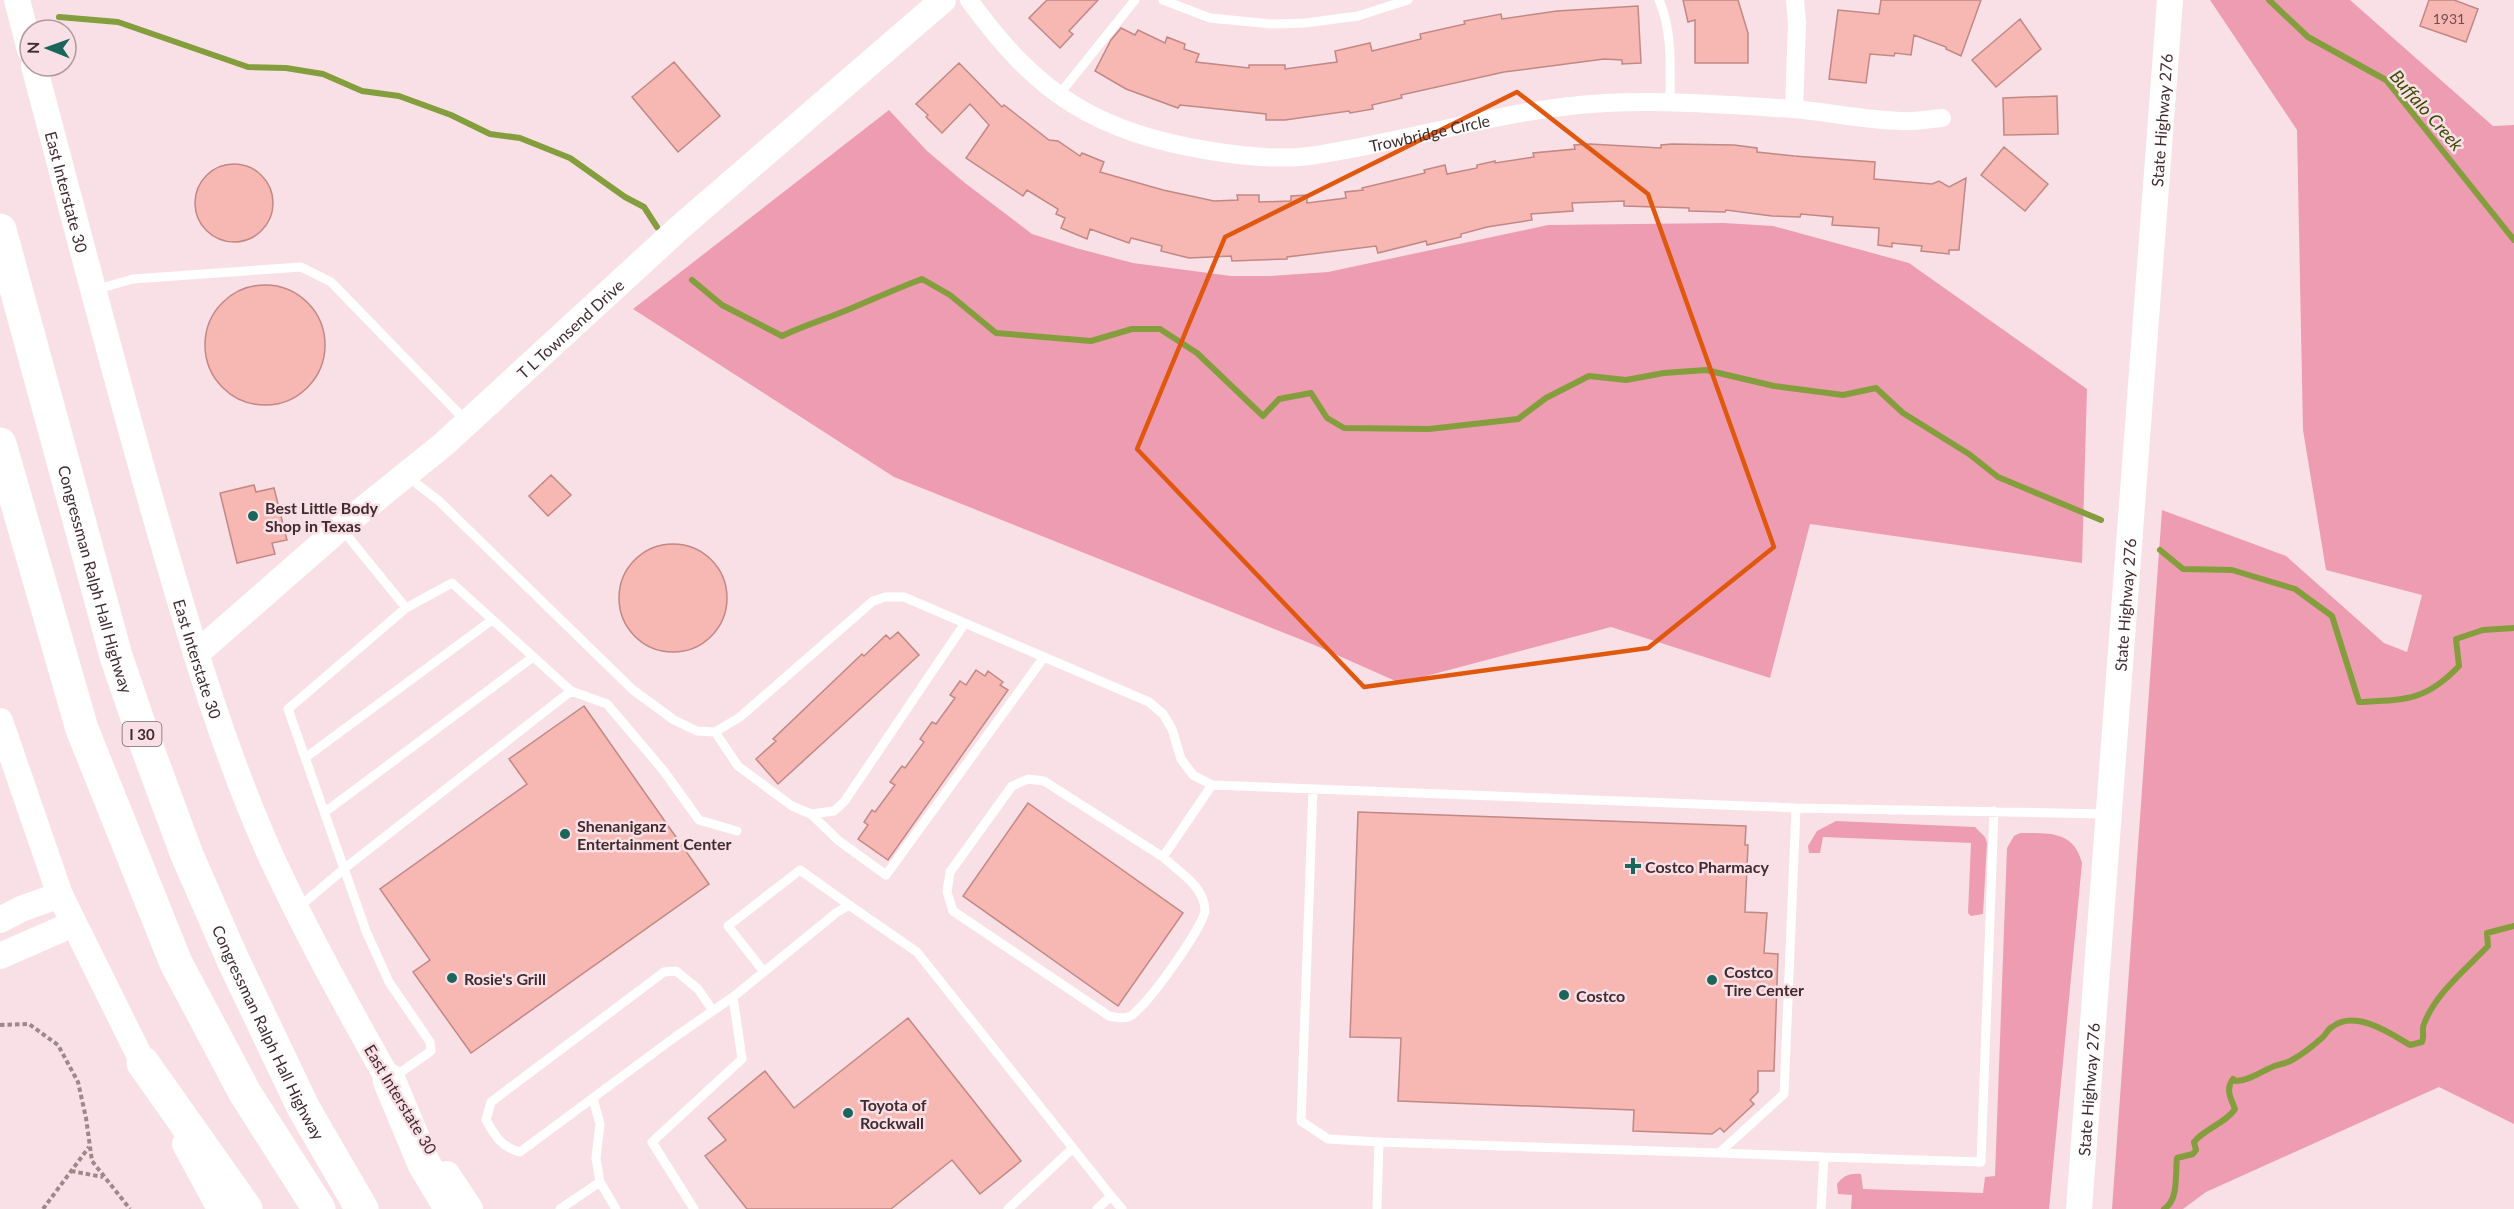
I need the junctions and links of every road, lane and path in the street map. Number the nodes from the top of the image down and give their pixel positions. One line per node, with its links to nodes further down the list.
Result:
1 (17, 0): 10 (street)
2 (943, 0): 18 (street, T L Townsend Drive)
3 (969, 0): 12 (street, Trowbridge Circle)
4 (1135, 0): 12 (lane)
5 (1163, 0): 6 (lane)
6 (1408, 0)
7 (1659, 0): 13 (lane)
8 (1795, 0): 14 (street)
9 (2170, 0): 38 (street, State Highway 276)
10 (22, 18)
11 (37, 78): 17 (street, East Interstate 30)
12 (1058, 96): 13 (street, Trowbridge Circle)
13 (1670, 103): 14 (street, Trowbridge Circle)
14 (1794, 109): 15 (street, Trowbridge Circle)
15 (1942, 117)
16 (0, 230): 69 (highway, Congressman Ralph Hall Highway / I 30)
17 (94, 290): 18 (lane); 25 (street, East Interstate 30)
18 (468, 423): 20 (street, T L Townsend Drive)
19 (0, 444): 68 (highway)
20 (406, 475): 21 (street, T L Townsend Drive); 30 (lane)
21 (341, 527): 22 (lane); 25 (street, T L Townsend Drive)
22 (406, 608): 23 (lane); 31 (lane)
23 (492, 620): 26 (lane); 31 (lane)
24 (965, 623): 27 (lane); 30 (lane); 37 (lane)
25 (196, 654): 44 (street, East Interstate 30)
26 (533, 657): 28 (lane); 36 (lane)
27 (1044, 657): 32 (lane); 37 (lane)
28 (571, 692): 39 (lane); 41 (lane)
29 (0, 721): 42 (street)
30 (714, 732): 37 (lane)
31 (306, 758): 36 (lane)
32 (1212, 785): 33 (lane); 40 (lane)
33 (1313, 789): 34 (lane); 55 (lane)
34 (1796, 808): 35 (lane); 58 (lane)
35 (1994, 811): 38 (lane); 59 (lane)
36 (325, 812): 41 (lane)
37 (811, 814)
38 (2108, 814): 80 (street, State Highway 276)
39 (737, 831)
40 (1163, 857): 40 (lane)
41 (345, 868): 44 (lane); 53 (lane)
42 (60, 895): 45 (street); 46 (street)
43 (849, 905): 48 (lane); 48 (lane); 57 (lane)
44 (297, 909): 53 (street, East Interstate 30)
45 (0, 920)
46 (73, 924): 47 (street); 52 (street)
47 (0, 956)
48 (764, 972): 49 (lane)
49 (733, 997): 50 (lane); 74 (lane)
50 (713, 1011): 54 (lane); 54 (lane)
51 (0, 1024): 56 (path)
52 (143, 1063): 66 (street); 67 (highway)
53 (389, 1080): 70 (highway); 71 (street, East Interstate 30)
54 (592, 1099): 62 (lane)
55 (1379, 1142): 58 (lane); 78 (lane)
56 (90, 1146): 60 (path); 61 (path)
57 (1072, 1148): 63 (lane); 75 (lane)
58 (1719, 1153): 59 (lane)
59 (1824, 1156): 79 (lane)
60 (71, 1171): 61 (path); 64 (path)
61 (104, 1178): 65 (path)
62 (600, 1182): 72 (lane); 73 (lane)
63 (1111, 1196): 76 (lane); 77 (lane)
64 (43, 1209)
65 (130, 1209)
66 (220, 1209)
67 (246, 1209)
68 (319, 1209)
69 (362, 1209)
70 (451, 1209)
71 (470, 1209)
72 (560, 1209)
73 (616, 1209)
74 (694, 1209)
75 (1008, 1209)
76 (1097, 1209)
77 (1122, 1209)
78 (1377, 1209)
79 (1821, 1209)
80 (2079, 1209)

